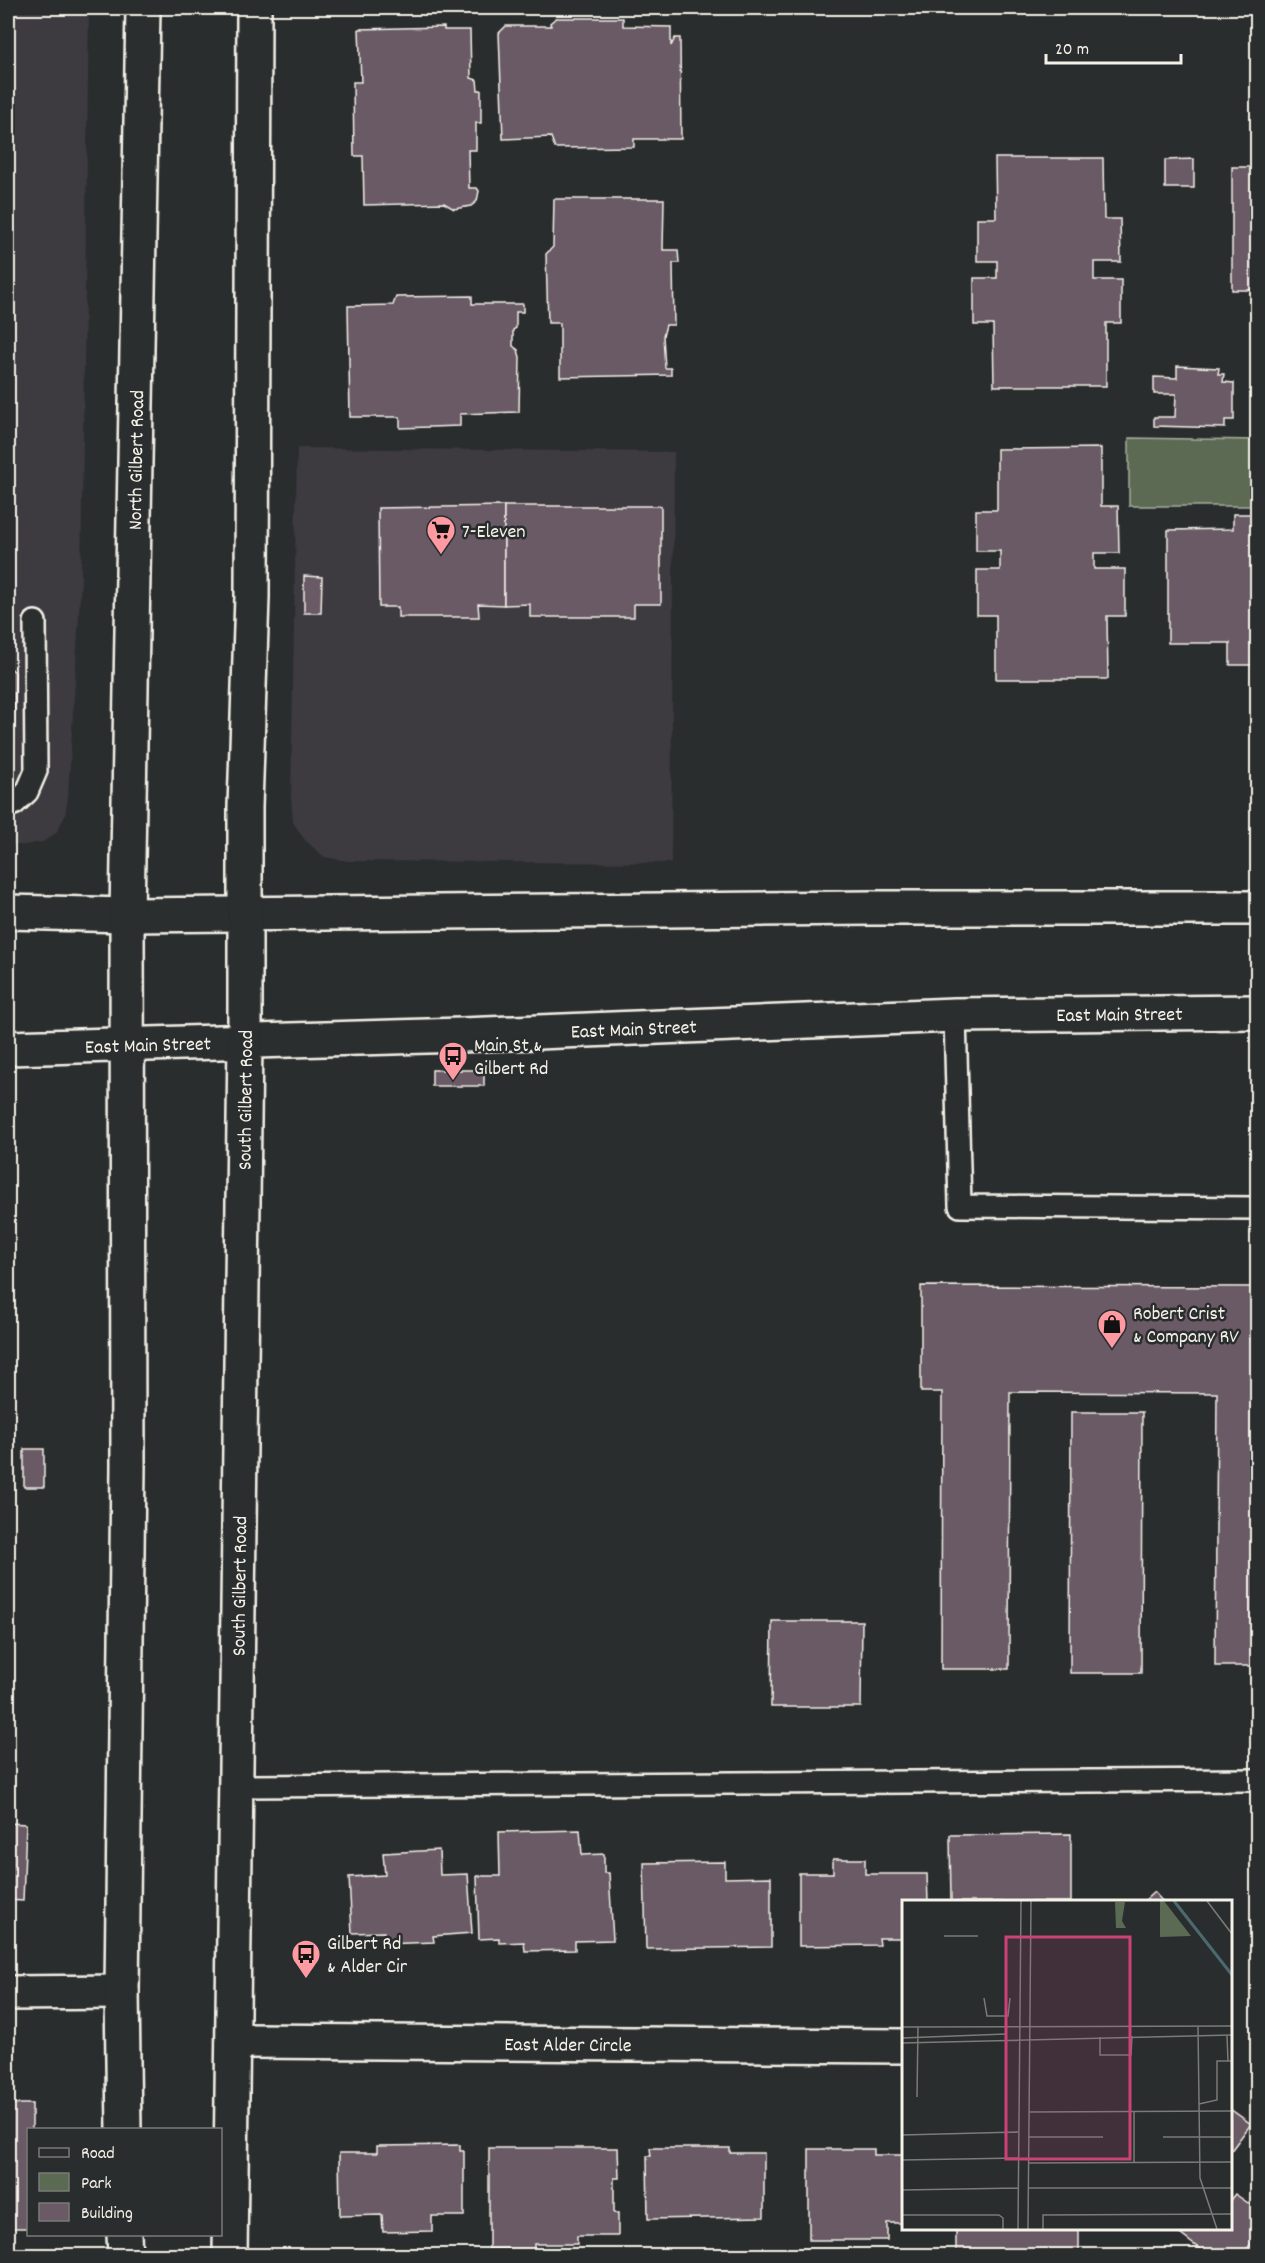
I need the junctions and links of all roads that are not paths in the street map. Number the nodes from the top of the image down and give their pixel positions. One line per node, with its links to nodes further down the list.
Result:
1 (143, 8): 8 (main road, North Gilbert Road)
2 (254, 8): 7 (main road)
3 (35, 622): 4 (lane)
4 (8, 804)
5 (1257, 908): 7 (main road)
6 (8, 912): 8 (main road)
7 (245, 914): 8 (main road); 11 (main road, South Gilbert Road)
8 (127, 915): 12 (main road)
9 (1257, 1012): 10 (main road, East Main Street)
10 (955, 1015): 11 (main road, East Main Street); 14 (lane)
11 (245, 1040): 12 (main road, East Main Street); 16 (main road, South Gilbert Road)
12 (128, 1044): 13 (main road, East Main Street); 17 (main road)
13 (8, 1048)
14 (1257, 1208)
15 (1257, 1780): 16 (lane)
16 (236, 1786): 19 (main road, South Gilbert Road)
17 (122, 1992): 18 (main road); 21 (main road)
18 (8, 1993)
19 (234, 2041): 20 (main road, East Alder Circle); 24 (main road, South Gilbert Road)
20 (902, 2046)
21 (123, 2128)
22 (124, 2236): 23 (main road)
23 (125, 2256)
24 (230, 2256)

